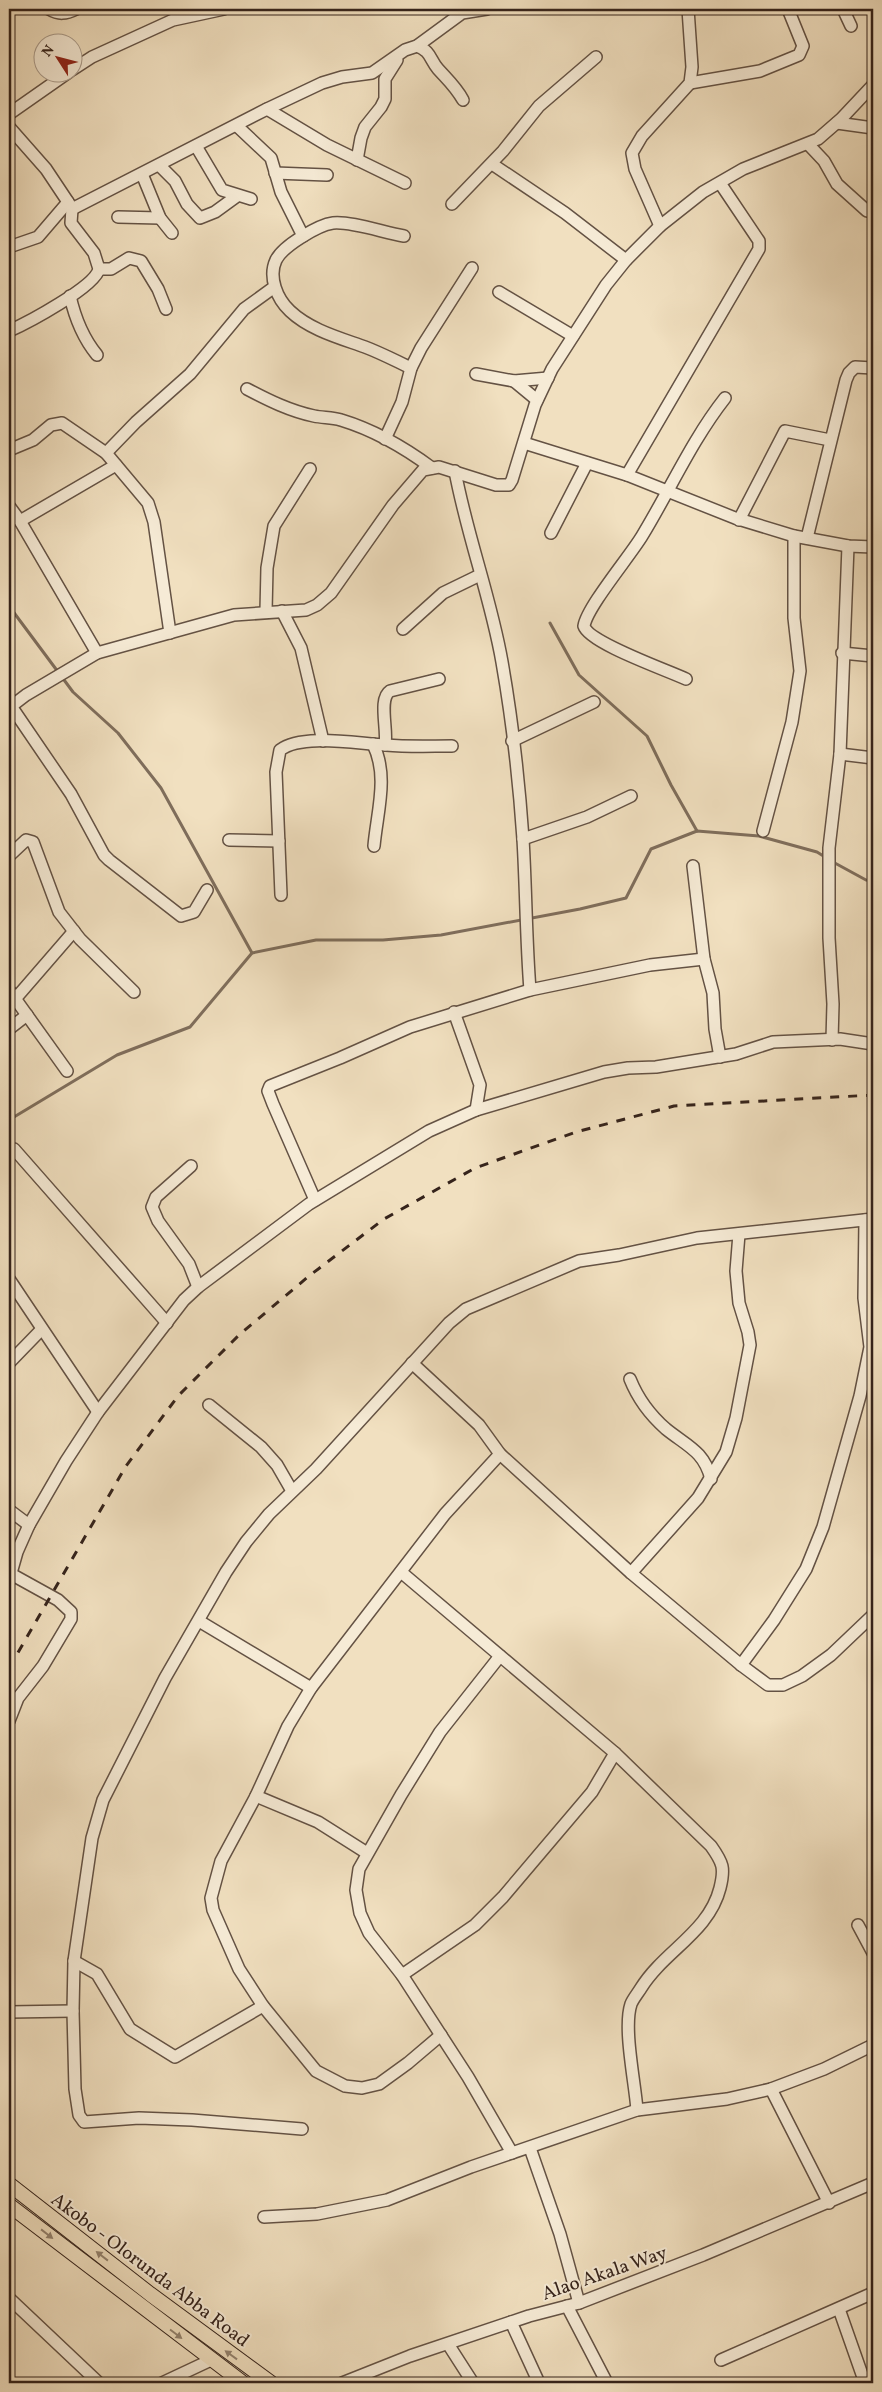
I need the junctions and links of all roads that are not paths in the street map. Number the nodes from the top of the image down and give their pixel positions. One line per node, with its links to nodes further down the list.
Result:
1 (49, 9): 2 (street)
2 (76, 9)
3 (224, 9): 9 (street)
4 (486, 9): 8 (street)
5 (688, 9): 16 (street)
6 (788, 9): 16 (street)
7 (843, 9): 10 (street)
8 (461, 11): 11 (street)
9 (179, 14): 14 (street)
10 (851, 26)
11 (416, 46): 12 (street); 18 (street)
12 (398, 55): 19 (street); 27 (street)
13 (596, 57): 28 (street)
14 (82, 64)
15 (55, 82): 20 (street)
16 (690, 83): 42 (street)
17 (873, 85): 21 (street)
18 (463, 100)
19 (267, 109): 22 (street); 27 (street)
20 (9, 114)
21 (837, 123): 24 (street); 25 (street)
22 (237, 126): 26 (street); 30 (street)
23 (9, 128): 38 (street)
24 (873, 128)
25 (808, 144): 33 (street); 39 (street)
26 (196, 146): 29 (street); 35 (street)
27 (358, 160): 34 (street)
28 (492, 164): 37 (street); 47 (street)
29 (159, 165): 31 (street); 35 (street)
30 (275, 173): 32 (street); 44 (street)
31 (142, 174): 38 (street); 41 (street)
32 (327, 174)
33 (720, 183): 42 (street); 75 (street)
34 (405, 184)
35 (237, 196): 36 (street)
36 (251, 199)
37 (452, 204)
38 (70, 205): 46 (street); 49 (street)
39 (867, 211)
40 (118, 217): 41 (street)
41 (160, 218): 43 (street)
42 (660, 226): 47 (street)
43 (172, 233)
44 (303, 236): 45 (street); 50 (street)
45 (404, 236)
46 (9, 247)
47 (626, 260): 55 (street)
48 (472, 268): 57 (street)
49 (99, 269): 52 (street); 53 (street)
50 (273, 288): 57 (street); 69 (street)
51 (499, 292): 55 (street)
52 (70, 296): 54 (street); 56 (street)
53 (166, 309)
54 (9, 332)
55 (574, 336): 60 (street)
56 (97, 355)
57 (411, 368): 65 (street)
58 (873, 368): 66 (street)
59 (476, 374): 61 (street)
60 (548, 378): 61 (street); 64 (street)
61 (514, 381): 64 (street)
62 (247, 389): 65 (street)
63 (725, 398): 76 (street)
64 (537, 400): 67 (street)
65 (385, 439): 72 (street)
66 (830, 440): 78 (street); 82 (street)
67 (524, 443): 70 (street); 74 (street)
68 (9, 450): 69 (street)
69 (106, 453): 71 (street)
70 (587, 463): 75 (street); 80 (street)
71 (116, 465): 79 (street); 89 (street)
72 (432, 468): 74 (street); 87 (street)
73 (310, 469): 86 (street)
74 (456, 471): 85 (street)
75 (626, 475): 76 (street)
76 (668, 491): 78 (street); 94 (street)
77 (9, 506): 79 (street)
78 (740, 520): 81 (street)
79 (20, 521): 90 (street)
80 (551, 533)
81 (794, 536): 82 (street); 105 (street)
82 (807, 538): 83 (street)
83 (848, 546): 84 (street); 91 (street)
84 (873, 547)
85 (480, 575): 88 (street); 98 (street)
86 (266, 611): 87 (street); 89 (street)
87 (282, 612): 97 (street)
88 (402, 629)
89 (170, 633): 90 (street)
90 (97, 653): 96 (street)
91 (842, 653): 92 (street); 102 (street)
92 (873, 656)
93 (439, 679): 100 (street)
94 (686, 679)
95 (594, 702): 98 (street)
96 (10, 707): 112 (street)
97 (323, 741): 99 (street); 108 (street)
98 (512, 741): 106 (street)
99 (373, 744): 100 (street); 109 (street)
100 (385, 746): 101 (street)
101 (452, 746)
102 (840, 754): 103 (street); 122 (street)
103 (873, 758)
104 (631, 796): 106 (street)
105 (764, 832)
106 (523, 839): 116 (street)
107 (229, 840): 108 (street)
108 (279, 841): 113 (street)
109 (374, 846)
110 (9, 856): 114 (street)
111 (693, 866): 115 (street)
112 (207, 890)
113 (281, 895)
114 (74, 931): 117 (street); 118 (street)
115 (704, 960): 116 (street); 124 (street)
116 (530, 990): 119 (street)
117 (134, 992)
118 (12, 994): 120 (street)
119 (454, 1012): 126 (street); 129 (street)
120 (27, 1015): 121 (street); 125 (street)
121 (9, 1029)
122 (832, 1040): 123 (street); 124 (street)
123 (873, 1044)
124 (720, 1057): 126 (street)
125 (67, 1071)
126 (476, 1110): 129 (street)
127 (14, 1149): 134 (street)
128 (191, 1166): 133 (street)
129 (315, 1200): 133 (street)
130 (869, 1219): 131 (street); 152 (street)
131 (739, 1234): 137 (street); 142 (street)
132 (9, 1279): 135 (street)
133 (198, 1287): 134 (street)
134 (167, 1322): 140 (street)
135 (41, 1330): 136 (street); 140 (street)
136 (9, 1363)
137 (412, 1363): 141 (street); 143 (street)
138 (630, 1379): 142 (street)
139 (209, 1405): 143 (street)
140 (98, 1412): 145 (street)
141 (500, 1454): 146 (street); 147 (street)
142 (711, 1480): 147 (street)
143 (292, 1491): 150 (street)
144 (9, 1510): 145 (street)
145 (29, 1525): 148 (street)
146 (402, 1572): 151 (street); 153 (street)
147 (631, 1573): 152 (street)
148 (10, 1577): 154 (street)
149 (873, 1615): 152 (street)
150 (200, 1621): 153 (street); 160 (street)
151 (500, 1656): 155 (street); 157 (street)
152 (741, 1665)
153 (311, 1688): 156 (street)
154 (9, 1721)
155 (615, 1753): 161 (street); 168 (street)
156 (256, 1796): 157 (street); 162 (street)
157 (367, 1853): 161 (street)
158 (858, 1925): 159 (street)
159 (873, 1953)
160 (74, 1961): 162 (street); 163 (street)
161 (402, 1976): 165 (street)
162 (263, 2006): 165 (street)
163 (72, 2011): 164 (street); 169 (street)
164 (9, 2012)
165 (440, 2035): 171 (street)
166 (873, 2045): 167 (street)
167 (771, 2090): 168 (street); 174 (street)
168 (638, 2110): 170 (street)
169 (302, 2129)
170 (530, 2148): 171 (street); 179 (street)
171 (512, 2153): 176 (street)
172 (9, 2184): 189 (main road, Akobo - Olorunda Abba Road, one-way to 172)
173 (873, 2184): 174 (street, Alao Akala Way)
174 (829, 2203): 179 (street, Alao Akala Way)
175 (9, 2204): 184 (main road, Akobo - Olorunda Abba Road, one-way to 184)
176 (264, 2217)
177 (873, 2293): 181 (street)
178 (9, 2298): 186 (street)
179 (579, 2303): 180 (street, Alao Akala Way)
180 (567, 2306): 182 (street, Alao Akala Way); 193 (street)
181 (839, 2309): 185 (street); 194 (street)
182 (511, 2322): 183 (street, Alao Akala Way); 192 (street)
183 (448, 2344): 190 (street, Alao Akala Way); 191 (street)
184 (211, 2360): 187 (street); 188 (main road, Akobo - Olorunda Abba Road)
185 (721, 2360)
186 (99, 2383)
187 (162, 2383)
188 (243, 2383)
189 (271, 2383)
190 (342, 2383)
191 (473, 2383)
192 (539, 2383)
193 (607, 2383)
194 (865, 2383)

